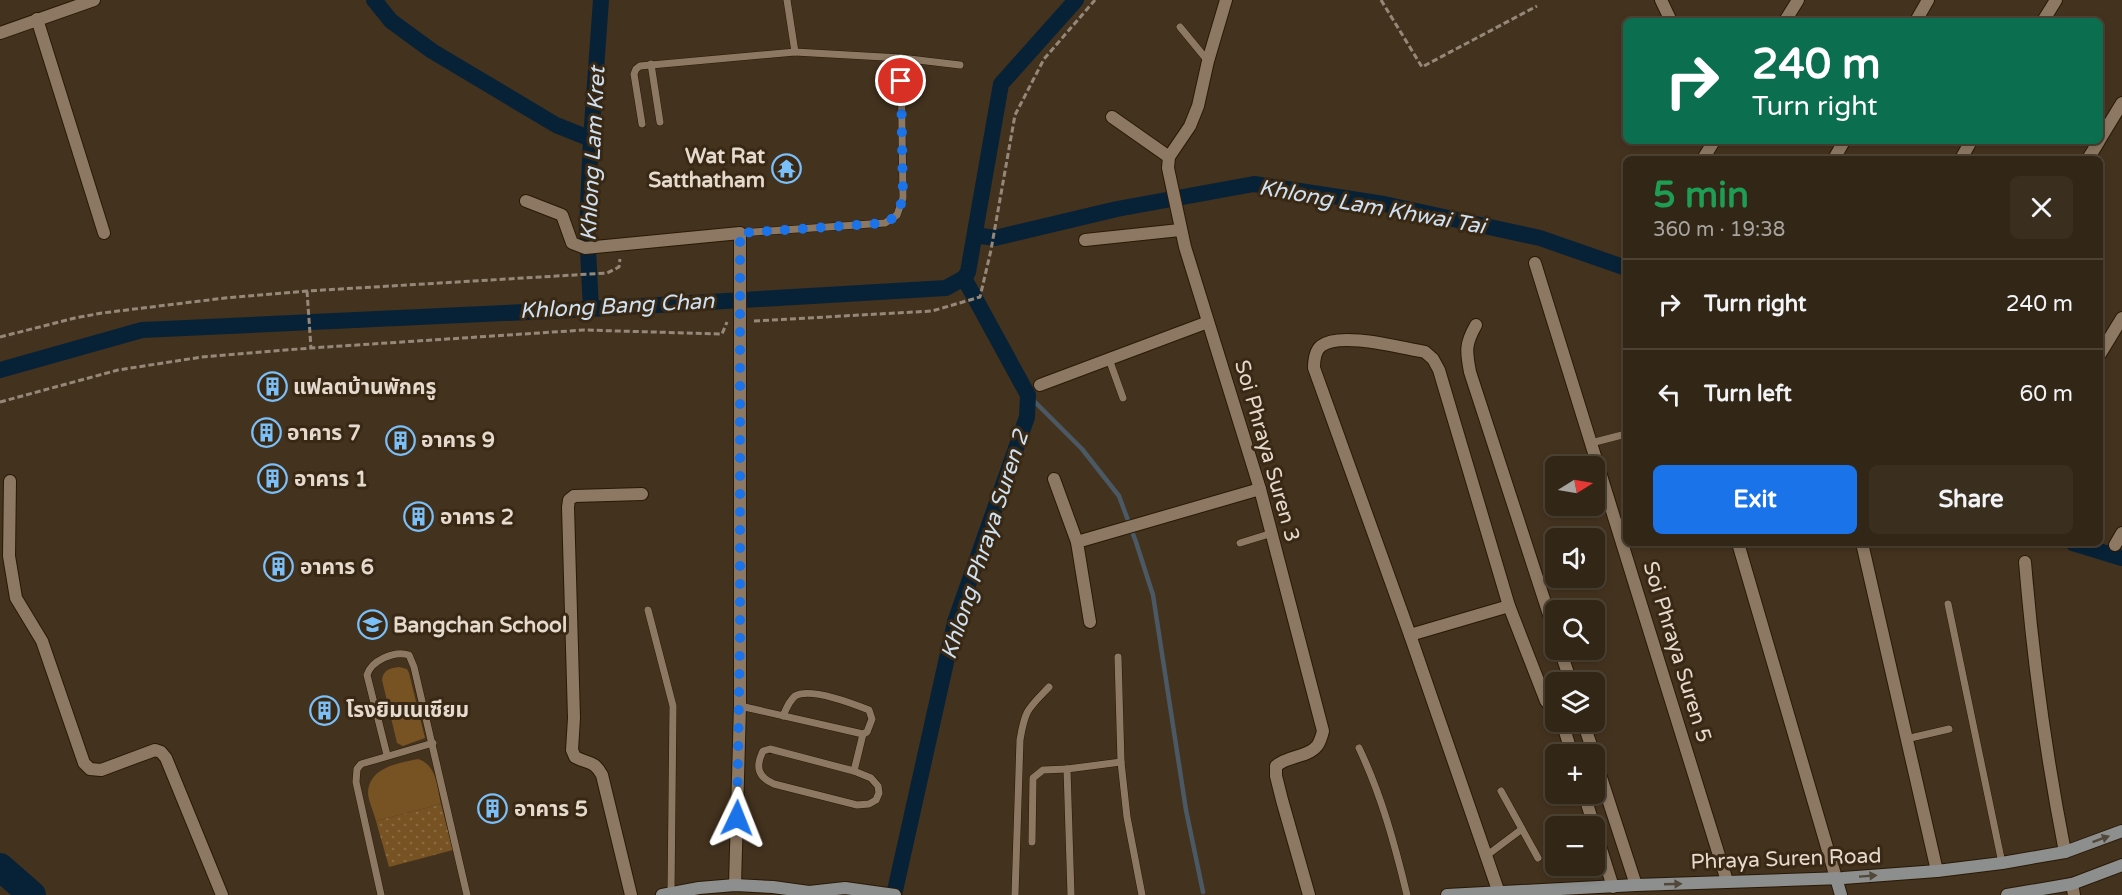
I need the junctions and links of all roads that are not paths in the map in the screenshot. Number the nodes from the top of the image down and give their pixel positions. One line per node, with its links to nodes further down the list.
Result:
1 (93, 0): 12 (street)
2 (787, 0): 15 (lane)
3 (1226, 0): 17 (street)
4 (1660, 0): 8 (street)
5 (1798, 0): 9 (street)
6 (1928, 0): 10 (street)
7 (2056, 0): 11 (street)
8 (1669, 18)
9 (1787, 18)
10 (1918, 18)
11 (2045, 18)
12 (37, 20): 14 (street); 28 (street)
13 (1180, 27): 17 (lane)
14 (0, 33)
15 (795, 52): 16 (lane); 18 (lane)
16 (901, 58): 19 (lane); 29 (lane)
17 (1208, 61): 25 (street)
18 (651, 64): 22 (lane); 23 (lane)
19 (960, 65)
20 (2122, 103): 24 (street)
21 (1112, 117): 25 (street)
22 (660, 122)
23 (642, 124)
24 (2103, 135)
25 (1168, 163): 27 (street, Soi Phraya Suren 3)
26 (526, 201): 29 (street)
27 (1179, 226): 30 (street); 33 (street, Soi Phraya Suren 3)
28 (104, 233)
29 (740, 233): 62 (street, bridge)
30 (1085, 240)
31 (1535, 263): 40 (street, Soi Phraya Suren 5)
32 (2122, 318): 35 (street)
33 (1208, 322): 36 (street); 43 (street, Soi Phraya Suren 3)
34 (1476, 325): 53 (street)
35 (2103, 349)
36 (1109, 359): 37 (street); 38 (lane)
37 (1040, 385)
38 (1124, 398)
39 (1623, 435): 40 (lane)
40 (1591, 443): 86 (street, Soi Phraya Suren 5)
41 (1054, 479): 47 (street)
42 (10, 481): 96 (street)
43 (1260, 489): 45 (street, Soi Phraya Suren 3); 47 (street)
44 (642, 494): 99 (street)
45 (1272, 533): 48 (lane); 104 (street, Soi Phraya Suren 3)
46 (2122, 533): 49 (street)
47 (1077, 542): 57 (street)
48 (1240, 543)
49 (2115, 545)
50 (1739, 546): 85 (street)
51 (1863, 546): 66 (street)
52 (2025, 562): 78 (street)
53 (1545, 602)
54 (1948, 604): 82 (lane)
55 (1509, 606): 58 (street); 58 (street); 61 (street)
56 (648, 610): 94 (lane)
57 (1090, 622)
58 (1410, 634): 79 (street)
59 (1118, 657): 70 (lane)
60 (1049, 687): 101 (lane)
61 (1545, 698)
62 (740, 706): 63 (lane); 87 (street)
63 (783, 716): 65 (lane); 65 (lane)
64 (1949, 729): 66 (lane)
65 (863, 734): 72 (lane)
66 (1906, 739): 84 (street)
67 (433, 743): 69 (lane); 69 (lane); 98 (lane)
68 (1359, 748): 105 (lane)
69 (387, 755): 97 (lane)
70 (1121, 762): 71 (lane); 103 (lane)
71 (1067, 769): 77 (lane); 102 (lane)
72 (854, 771): 72 (lane)
73 (1605, 789): 88 (street)
74 (1502, 791): 75 (lane)
75 (1522, 830): 79 (lane); 80 (lane)
76 (2122, 831): 78 (street, Phraya Suren Road, one-way to 76)
77 (1032, 842)
78 (2065, 852): 82 (street, Phraya Suren Road)
79 (1486, 856): 93 (street)
80 (1538, 858)
81 (1605, 861): 89 (street)
82 (2002, 863): 84 (street, Phraya Suren Road)
83 (2122, 866): 90 (street)
84 (1937, 871): 85 (street, Phraya Suren Road, one-way to 84)
85 (1836, 878): 86 (street, Phraya Suren Road); 107 (street)
86 (1727, 881): 88 (street, Phraya Suren Road, one-way to 86)
87 (735, 885): 91 (street); 94 (street)
88 (1636, 885): 89 (street, Phraya Suren Road)
89 (1613, 886): 93 (street, Phraya Suren Road)
90 (2073, 890): 108 (street)
91 (774, 891): 92 (street)
92 (790, 892): 95 (street)
93 (1499, 893): 106 (street, Phraya Suren Road)
94 (666, 894)
95 (812, 894): 100 (street)
96 (222, 895)
97 (381, 895)
98 (467, 895)
99 (631, 895)
100 (896, 895)
101 (1016, 895)
102 (1071, 895)
103 (1142, 895)
104 (1309, 895)
105 (1407, 895)
106 (1447, 895)
107 (1841, 895)
108 (2007, 895)

